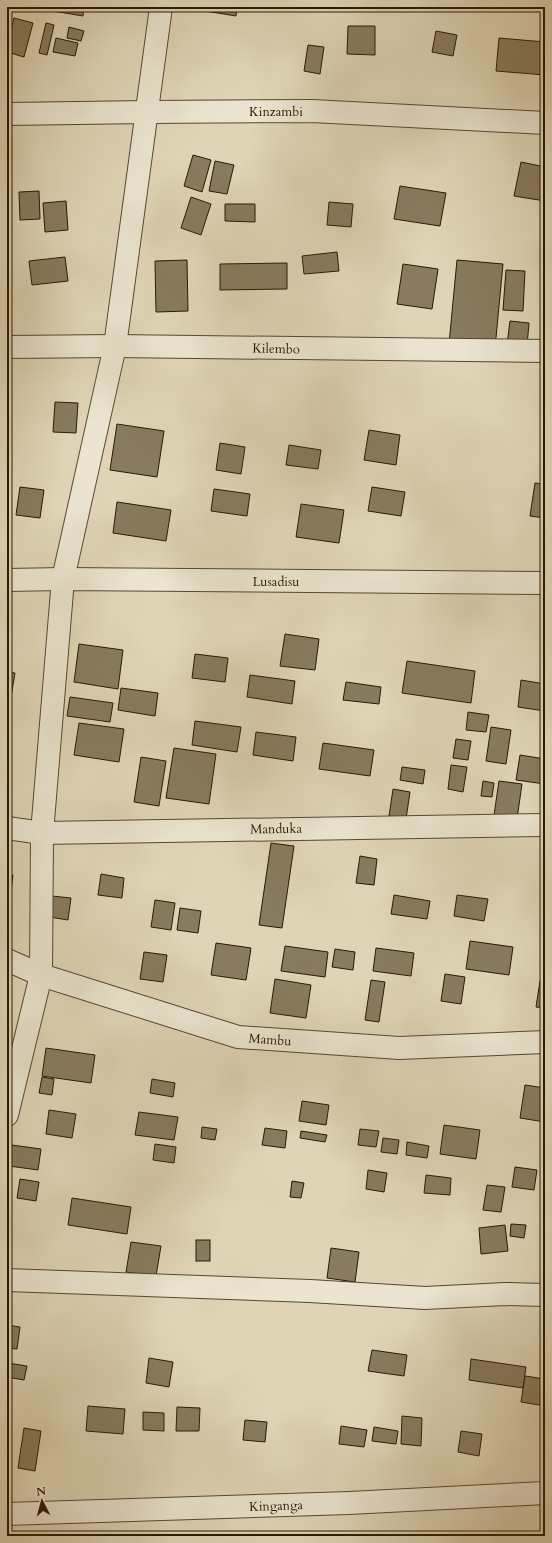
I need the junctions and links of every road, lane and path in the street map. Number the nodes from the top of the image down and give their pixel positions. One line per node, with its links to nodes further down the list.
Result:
1 (161, 7): 2 (street)
2 (147, 112): 3 (street, Kinzambi); 4 (street, Kinzambi); 5 (street)
3 (7, 114)
4 (545, 123)
5 (116, 346): 6 (street, Kilembo); 7 (street, Kilembo); 8 (street)
6 (7, 347)
7 (545, 351)
8 (63, 579): 9 (street, Lusadisu); 10 (street, Lusadisu); 13 (street)
9 (7, 580)
10 (545, 583)
11 (545, 825): 13 (street, Manduka)
12 (7, 828): 13 (street, Manduka)
13 (42, 833): 15 (street)
14 (7, 960): 15 (street, Mambu)
15 (41, 975): 16 (street, Mambu); 17 (street)
16 (545, 1042)
17 (7, 1115)
18 (7, 1280): 19 (street)
19 (545, 1295)
20 (545, 1493): 21 (street, Kinganga)
21 (7, 1514)

